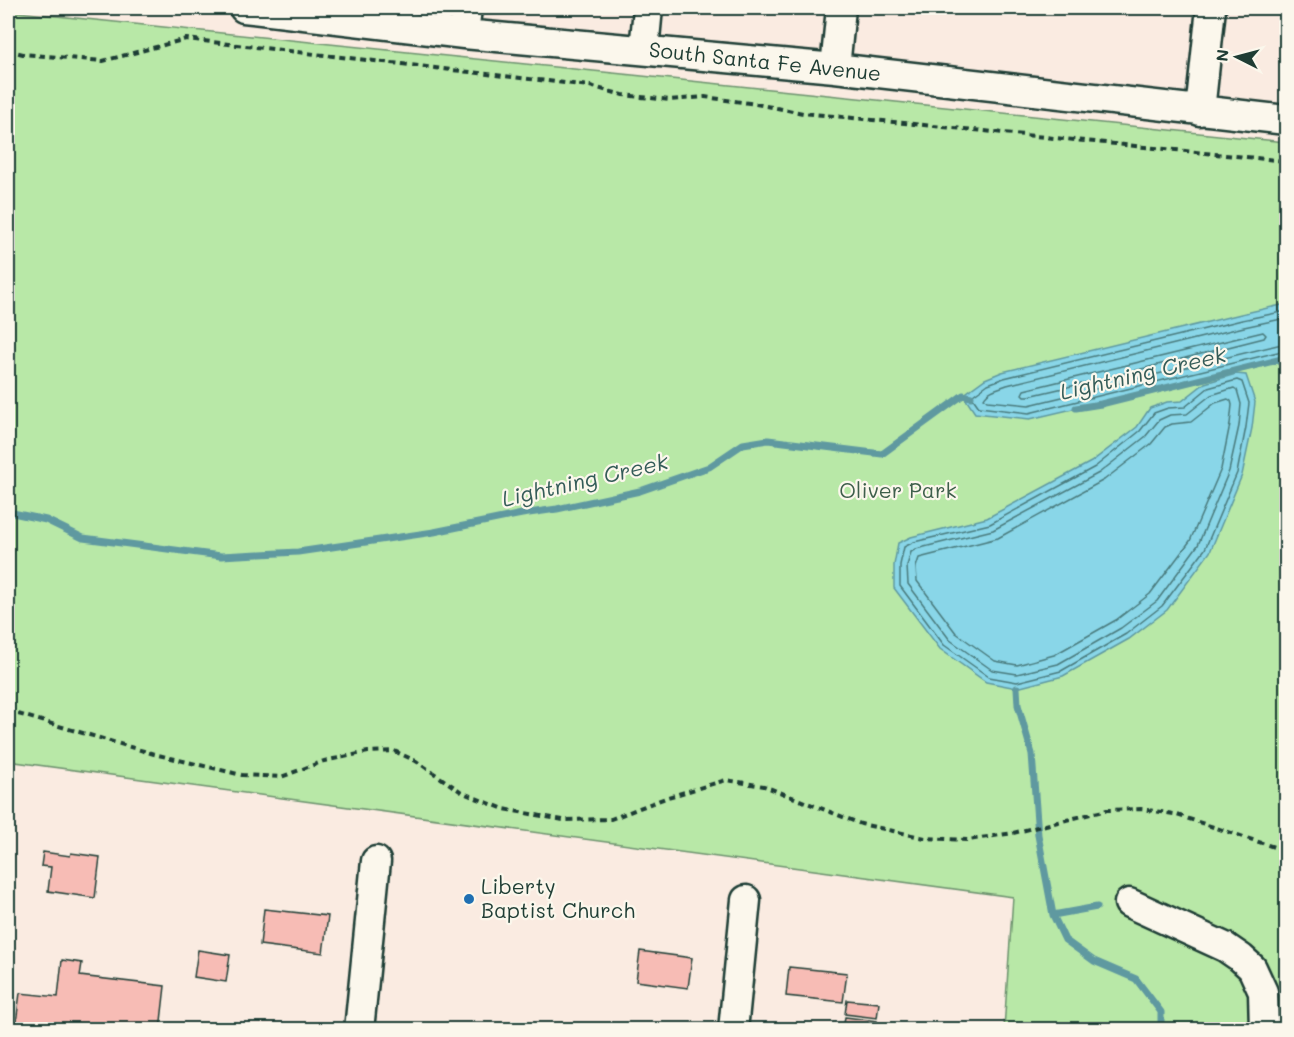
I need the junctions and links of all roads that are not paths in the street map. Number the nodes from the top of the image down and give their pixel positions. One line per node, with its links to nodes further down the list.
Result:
1 (244, 8): 5 (street, South Santa Fe Avenue)
2 (648, 8): 6 (street)
3 (841, 8): 7 (street)
4 (1211, 8): 8 (street)
5 (465, 21): 6 (street, South Santa Fe Avenue)
6 (644, 50): 7 (street, South Santa Fe Avenue)
7 (835, 68): 8 (street, South Santa Fe Avenue)
8 (1200, 111): 9 (street, South Santa Fe Avenue)
9 (1287, 120)
10 (376, 861): 13 (street)
11 (746, 900): 14 (street)
12 (1129, 903): 15 (street)
13 (359, 1029)
14 (733, 1029)
15 (1264, 1029)

